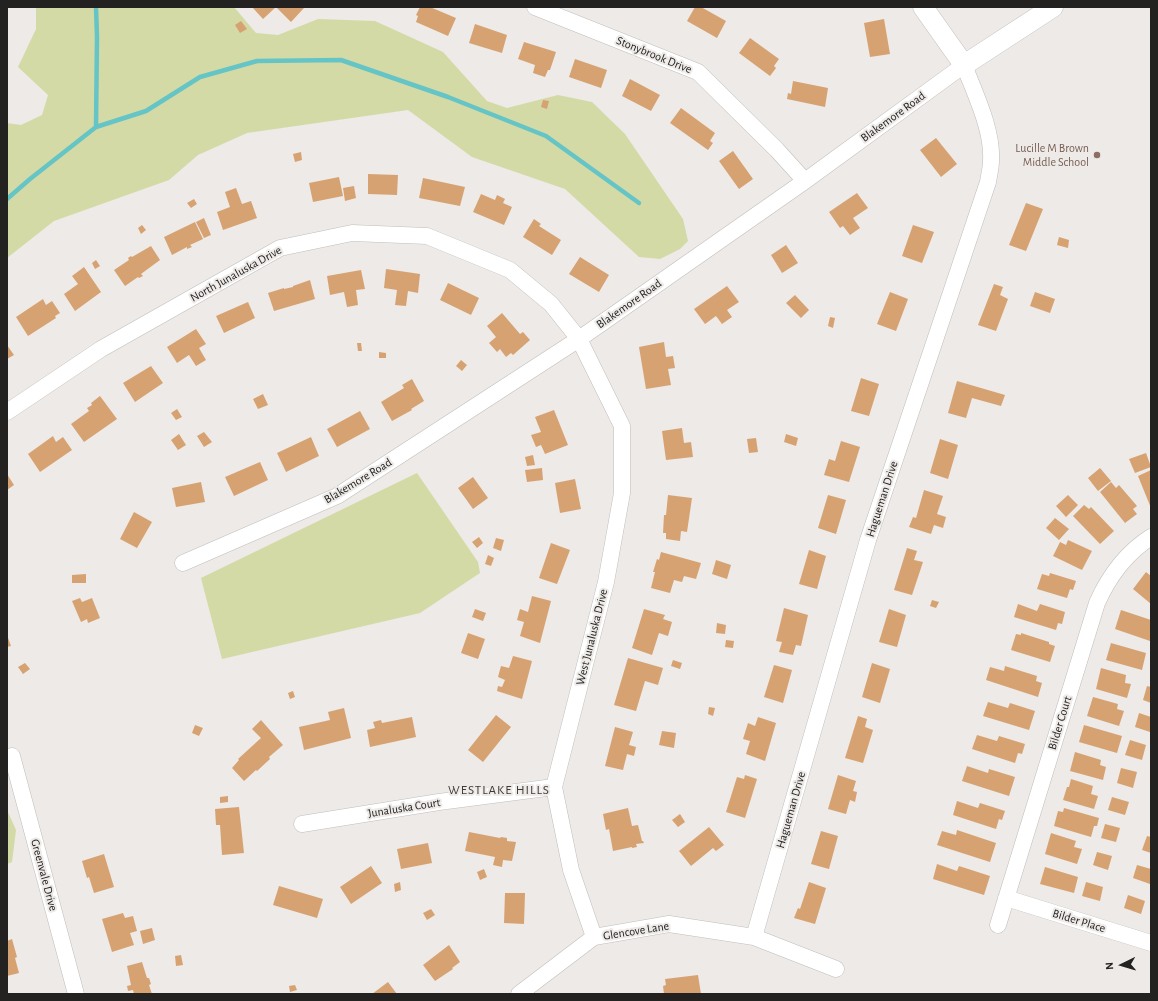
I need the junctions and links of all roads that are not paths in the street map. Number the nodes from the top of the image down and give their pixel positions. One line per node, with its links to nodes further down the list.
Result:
1 (535, 7): 5 (street, Stonybrook Drive)
2 (923, 7): 4 (street)
3 (1053, 7): 4 (street, Blakemore Road)
4 (964, 65): 5 (street, Blakemore Road); 16 (street, Hagueman Drive)
5 (805, 181): 6 (street, Blakemore Road)
6 (579, 339): 7 (street, North Junaluska Drive); 9 (street, Blakemore Road); 11 (street, West Junaluska Drive)
7 (7, 412)
8 (1151, 538): 13 (street, Bilder Court)
9 (183, 562)
10 (12, 756): 19 (street, Greenvale Drive)
11 (554, 787): 12 (street, Junaluska Court); 15 (street, West Junaluska Drive)
12 (302, 824)
13 (1006, 898): 14 (street, Bilder Court); 17 (street, Bilder Place)
14 (998, 925)
15 (594, 937): 16 (street, Glencove Lane); 20 (street, Glencove Lane)
16 (754, 937): 18 (street, Glencove Lane)
17 (1151, 943)
18 (836, 969)
19 (76, 994)
20 (520, 994)

